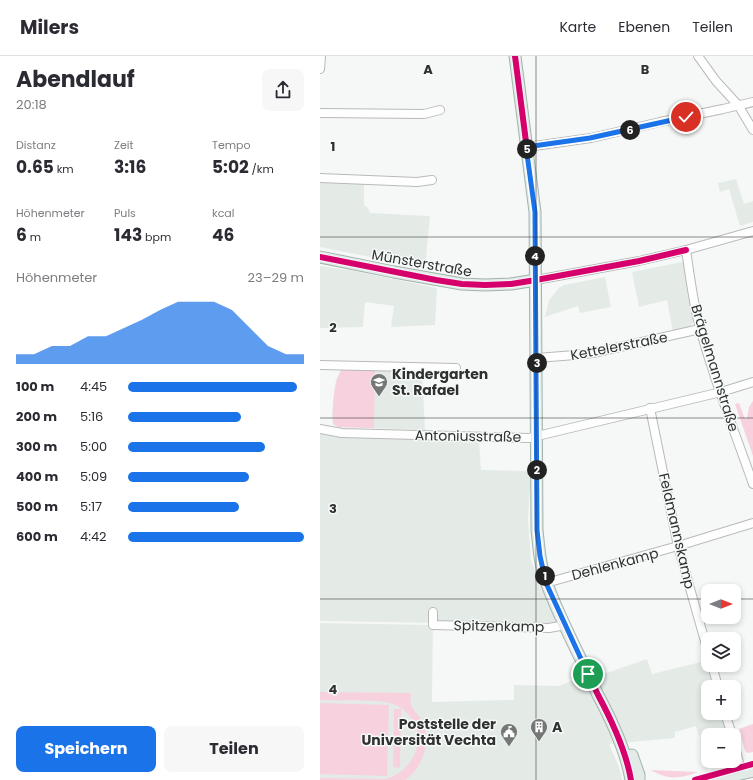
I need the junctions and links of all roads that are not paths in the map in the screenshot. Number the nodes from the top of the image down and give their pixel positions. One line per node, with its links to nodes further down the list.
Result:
1 (321, 56): 4 (street)
2 (514, 56): 10 (main road)
3 (698, 56): 6 (street)
4 (320, 69)
5 (753, 102): 6 (street)
6 (738, 105): 9 (street); 10 (street)
7 (440, 110): 8 (street)
8 (320, 113)
9 (753, 130)
10 (526, 147): 16 (main road)
11 (320, 178): 12 (street)
12 (432, 180)
13 (753, 231): 14 (street, Münsterstraße)
14 (686, 250): 16 (street, Münsterstraße); 17 (street, Brägelmannstraße)
15 (320, 257): 16 (main road, Münsterstraße)
16 (536, 280): 18 (main road)
17 (700, 329): 18 (street, Kettelerstraße); 22 (street, Brägelmannstraße)
18 (537, 358): 25 (main road)
19 (320, 365): 20 (street)
20 (456, 368)
21 (753, 382): 22 (street, Antoniusstraße)
22 (721, 392): 23 (street, Antoniusstraße); 26 (street, Brägelmannstraße)
23 (650, 408): 25 (street, Antoniusstraße); 28 (street, Feldmannskamp)
24 (320, 429): 25 (street, Antoniusstraße)
25 (536, 436): 29 (main road)
26 (753, 484)
27 (753, 523): 28 (street, Dehlenkamp)
28 (678, 546): 29 (street, Dehlenkamp); 32 (street, Feldmannskamp)
29 (546, 583): 31 (main road)
30 (433, 612): 31 (street, Spitzenkamp)
31 (565, 624): 36 (main road)
32 (702, 632)
33 (740, 768): 35 (street)
34 (753, 772): 35 (main road)
35 (742, 774): 37 (main road); 38 (main road)
36 (638, 779)
37 (715, 780)
38 (727, 780)

